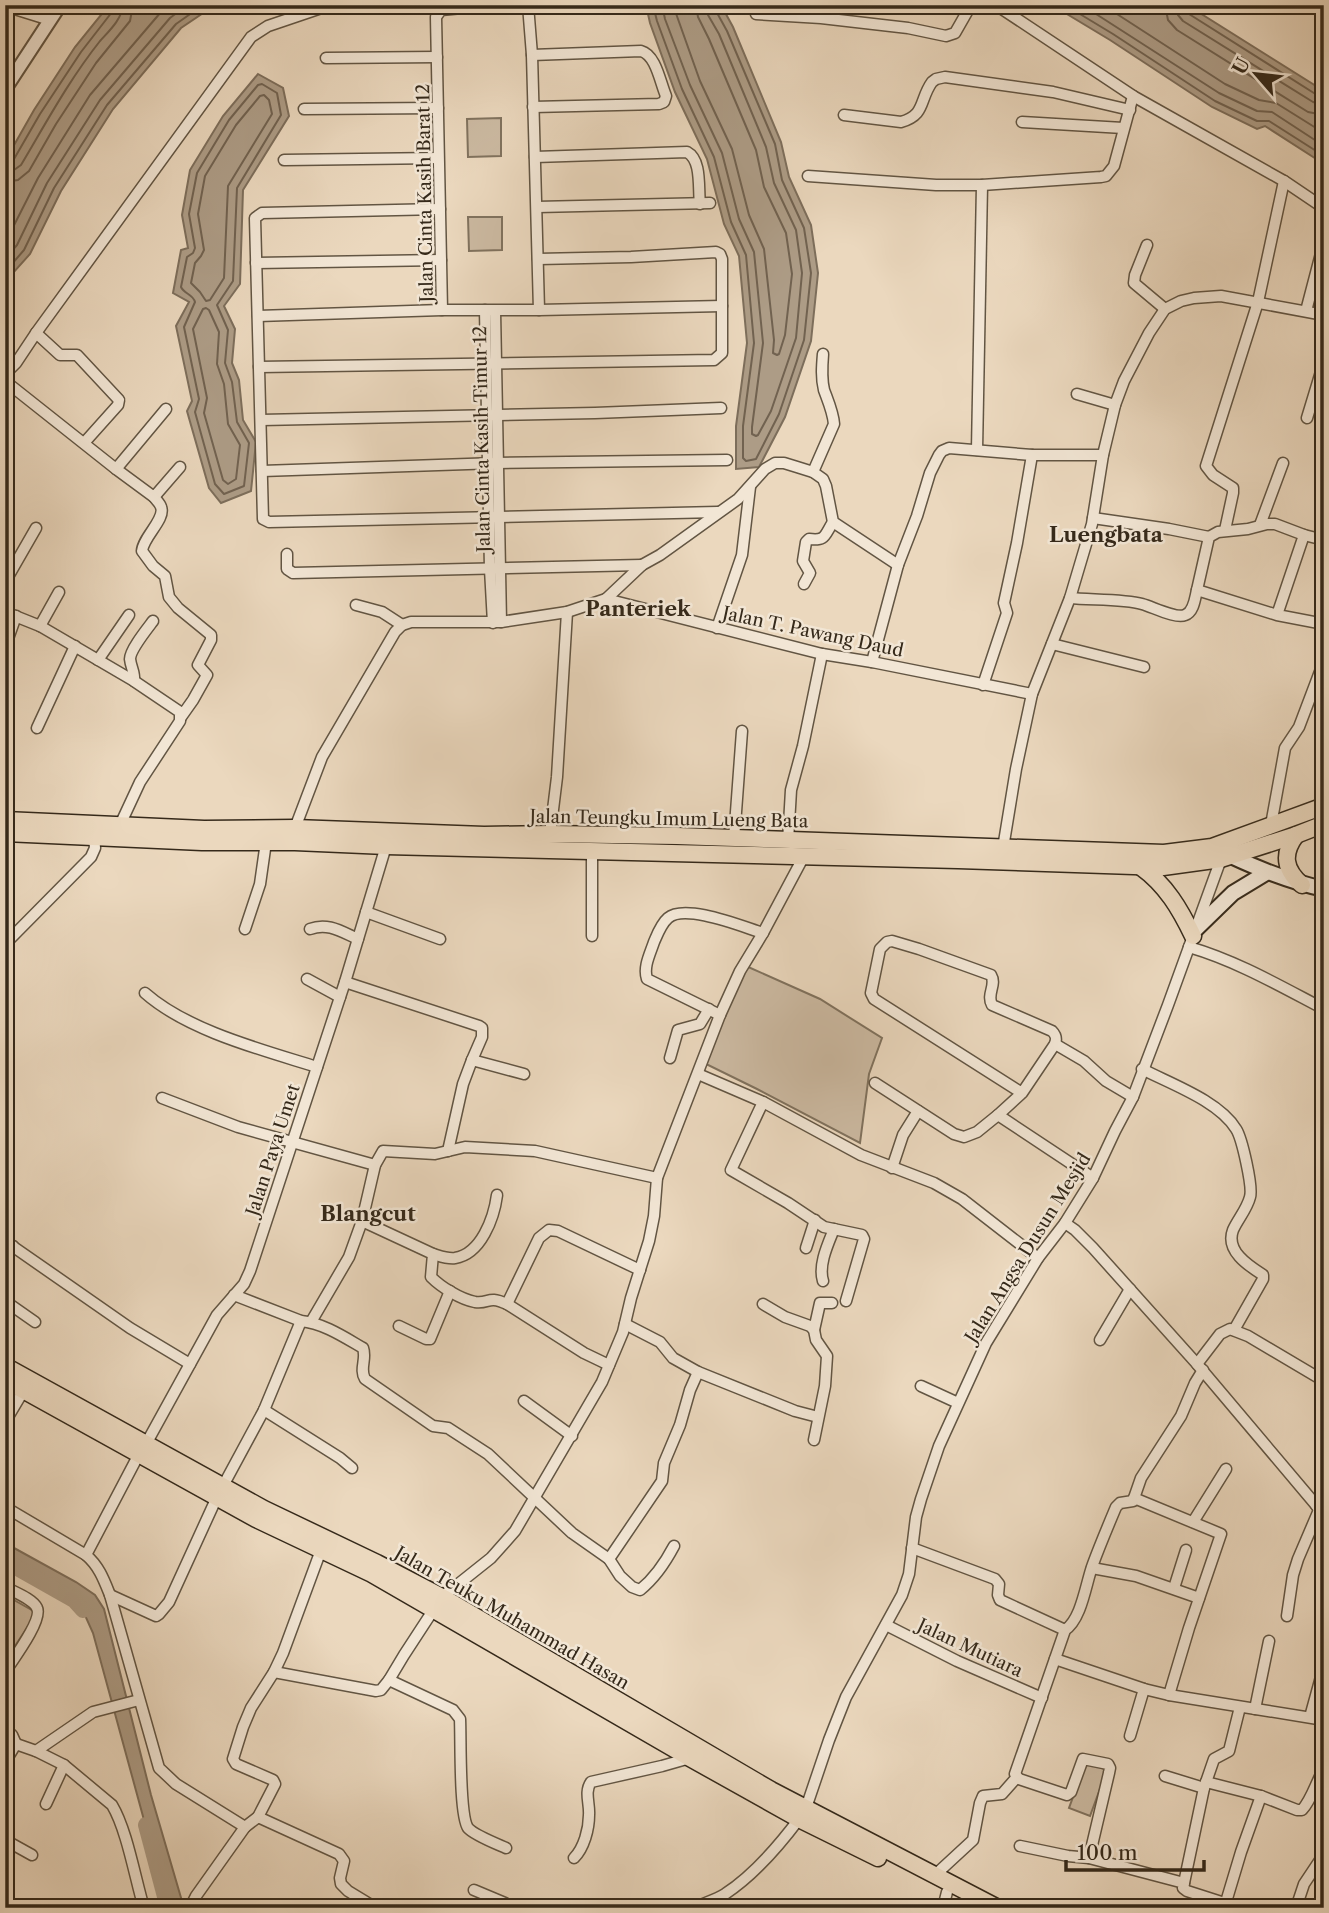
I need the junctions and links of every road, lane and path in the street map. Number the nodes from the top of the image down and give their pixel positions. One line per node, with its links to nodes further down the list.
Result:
1 (60, 5): 10 (street)
2 (330, 5): 46 (street)
3 (494, 5): 8 (street)
4 (528, 5): 11 (street)
5 (971, 5): 9 (street)
6 (996, 5): 15 (street)
7 (5, 6): 10 (street)
8 (481, 6): 12 (street, Jalan Cinta Kasih Barat 12)
9 (756, 14)
10 (50, 20): 14 (street)
11 (532, 55): 16 (street); 16 (street)
12 (437, 57): 13 (street); 17 (street, Jalan Cinta Kasih Barat 12)
13 (326, 58)
14 (5, 89)
15 (1133, 96): 19 (street); 27 (street)
16 (533, 107): 23 (street)
17 (439, 108): 18 (street); 24 (street, Jalan Cinta Kasih Barat 12)
18 (304, 109)
19 (1130, 110): 20 (street); 22 (street)
20 (844, 115)
21 (1022, 121): 22 (street)
22 (1123, 128): 28 (street)
23 (535, 157): 29 (street); 29 (street)
24 (438, 158): 25 (street); 31 (street, Jalan Cinta Kasih Barat 12)
25 (284, 160)
26 (808, 176): 28 (street)
27 (1283, 181): 30 (street); 37 (street)
28 (982, 185): 61 (street)
29 (537, 207): 34 (street)
30 (1324, 208)
31 (440, 209): 35 (street, Jalan Cinta Kasih Barat 12); 36 (street)
32 (1324, 242): 43 (street)
33 (1147, 244): 39 (street)
34 (538, 259): 38 (street); 42 (street)
35 (441, 260): 36 (street); 40 (street, Jalan Cinta Kasih Barat 12)
36 (256, 263): 45 (street)
37 (1258, 302): 39 (street); 43 (street); 79 (street)
38 (722, 306): 42 (street, Jalan Cinta Kasih Timur 12); 48 (street)
39 (1165, 309): 54 (street)
40 (442, 310): 41 (street, Jalan Cinta Kasih Barat 12); 45 (street)
41 (490, 310): 42 (street, Jalan Cinta Kasih Timur 12); 48 (street)
42 (539, 310)
43 (1306, 311): 44 (street)
44 (1324, 314)
45 (258, 316): 49 (street)
46 (36, 333): 51 (street); 60 (street)
47 (823, 354): 70 (street)
48 (491, 363): 49 (street); 57 (street)
49 (259, 367): 59 (street)
50 (1323, 370): 58 (street)
51 (5, 374)
52 (5, 381): 60 (street)
53 (1077, 394): 54 (street)
54 (1115, 405): 63 (street)
55 (720, 408): 57 (street)
56 (166, 409): 68 (street)
57 (492, 415): 59 (street); 65 (street)
58 (1307, 418)
59 (261, 420): 69 (street)
60 (84, 443): 68 (street)
61 (977, 450): 62 (street); 85 (street)
62 (1032, 455): 63 (street); 114 (street)
63 (1103, 455): 75 (street)
64 (727, 460): 65 (street)
65 (493, 463): 69 (street); 74 (street)
66 (1283, 463): 77 (street)
67 (180, 467): 72 (street)
68 (116, 469): 72 (street)
69 (261, 471): 74 (street)
70 (813, 472): 71 (street); 76 (street)
71 (750, 487): 73 (street); 104 (street)
72 (154, 497): 116 (street)
73 (718, 512): 74 (street); 84 (street)
74 (494, 518): 86 (street)
75 (1093, 518): 81 (street); 92 (street)
76 (833, 522): 85 (street); 88 (street)
77 (1260, 525): 79 (street); 80 (street)
78 (36, 528): 87 (street)
79 (1225, 530): 81 (street)
80 (1304, 535): 82 (street); 97 (street)
81 (1209, 537): 89 (street)
82 (1324, 540)
83 (287, 554): 86 (street)
84 (642, 565): 86 (street); 91 (street)
85 (898, 565): 111 (street)
86 (495, 568): 100 (street)
87 (5, 578)
88 (804, 584)
89 (1197, 590): 92 (street); 97 (street)
90 (59, 592): 103 (street)
91 (606, 598): 95 (street); 104 (street, Jalan T. Pawang Daud)
92 (1070, 598): 105 (street)
93 (356, 605): 102 (street)
94 (5, 612): 98 (street)
95 (567, 612): 100 (street); 126 (street)
96 (129, 615): 109 (street)
97 (1277, 615): 101 (street)
98 (16, 616): 103 (street); 107 (street)
99 (153, 621): 113 (street)
100 (497, 622): 102 (street)
101 (1324, 624)
102 (402, 625): 124 (street)
103 (40, 626): 106 (street)
104 (718, 628): 108 (street, Jalan T. Pawang Daud)
105 (1052, 644): 112 (street); 115 (street)
106 (75, 646): 109 (street); 117 (street)
107 (5, 647)
108 (822, 654): 111 (street, Jalan T. Pawang Daud); 131 (street)
109 (98, 660): 113 (street)
110 (1324, 661): 123 (street)
111 (872, 662): 114 (street, Jalan T. Pawang Daud)
112 (1144, 667)
113 (134, 681): 116 (street)
114 (983, 685): 115 (street, Jalan T. Pawang Daud)
115 (1032, 694): 134 (street)
116 (181, 717): 122 (street)
117 (37, 728)
118 (741, 731): 130 (street)
119 (1324, 806): 123 (highway, Jalan Teungku Imum Lueng Bata)
120 (5, 820): 122 (highway, Jalan Teungku Imum Lueng Bata)
121 (1324, 824): 127 (highway, Jalan Teungku Imum Lueng Bata)
122 (120, 825): 129 (highway, Jalan Teungku Imum Lueng Bata)
123 (1271, 825): 134 (highway, Jalan Teungku Imum Lueng Bata)
124 (295, 828): 126 (highway, Jalan Teungku Imum Lueng Bata); 129 (highway, Jalan Teungku Imum Lueng Bata)
125 (5, 833): 128 (highway, Jalan Teungku Imum Lueng Bata)
126 (550, 834): 130 (highway, Jalan Teungku Imum Lueng Bata)
127 (1296, 835): 138 (highway, Jalan Teungku Imum Lueng Bata); 141 (highway)
128 (94, 836): 129 (highway, Jalan Teungku Imum Lueng Bata); 151 (street)
129 (203, 836): 132 (highway, Jalan Teungku Imum Lueng Bata)
130 (734, 839): 131 (highway, Jalan Teungku Imum Lueng Bata)
131 (788, 841): 136 (highway, Jalan Teungku Imum Lueng Bata)
132 (266, 842): 133 (highway, Jalan Teungku Imum Lueng Bata); 144 (street)
133 (386, 846): 135 (highway, Jalan Teungku Imum Lueng Bata); 143 (street, Jalan Paya Umet)
134 (1003, 848): 136 (highway, Jalan Teungku Imum Lueng Bata)
135 (592, 851): 137 (highway, Jalan Teungku Imum Lueng Bata); 147 (street)
136 (958, 853): 137 (highway, Jalan Teungku Imum Lueng Bata); 139 (highway, Jalan Teungku Imum Lueng Bata)
137 (804, 856): 146 (street)
138 (1226, 858): 139 (highway, Jalan Teungku Imum Lueng Bata); 140 (main road); 148 (street, Jalan Angsa Dusun Mesjid)
139 (1140, 866): 148 (highway)
140 (1266, 873): 141 (main road); 148 (main road)
141 (1302, 885): 142 (main road)
142 (1324, 889)
143 (366, 912): 149 (street, Jalan Paya Umet); 150 (street)
144 (245, 929)
145 (310, 929): 149 (street)
146 (763, 933): 156 (street); 158 (street)
147 (592, 936)
148 (1193, 938): 157 (street); 163 (street, Jalan Angsa Dusun Mesjid)
149 (358, 939): 153 (street, Jalan Paya Umet)
150 (440, 939)
151 (5, 944)
152 (307, 979): 155 (street)
153 (345, 982): 155 (street, Jalan Paya Umet); 161 (street)
154 (145, 993): 162 (street)
155 (340, 997): 162 (street, Jalan Paya Umet)
156 (709, 1009): 158 (street); 160 (street)
157 (1324, 1009)
158 (720, 1015): 165 (street)
159 (1055, 1044): 167 (street); 167 (street); 168 (street)
160 (670, 1058)
161 (472, 1060): 164 (street); 174 (street)
162 (317, 1067): 173 (street, Jalan Paya Umet)
163 (1142, 1069): 168 (street, Jalan Angsa Dusun Mesjid); 203 (street)
164 (524, 1074)
165 (698, 1074): 170 (street); 177 (street)
166 (875, 1083): 171 (street)
167 (1022, 1093): 172 (street)
168 (1133, 1097): 178 (street, Jalan Angsa Dusun Mesjid)
169 (162, 1098): 173 (street)
170 (763, 1102): 176 (street); 180 (street)
171 (918, 1111): 172 (street); 176 (street)
172 (998, 1115): 178 (street)
173 (292, 1142): 175 (street); 193 (street, Jalan Paya Umet)
174 (447, 1151): 175 (street); 177 (street)
175 (375, 1165): 181 (street)
176 (892, 1168): 187 (street)
177 (657, 1178): 189 (street)
178 (1093, 1178): 182 (street, Jalan Angsa Dusun Mesjid)
179 (497, 1195): 186 (street)
180 (814, 1220): 183 (street); 185 (street)
181 (362, 1221): 186 (street); 200 (street)
182 (1065, 1223): 187 (street, Jalan Angsa Dusun Mesjid); 191 (street)
183 (834, 1229): 190 (street); 195 (street)
184 (9, 1243): 188 (street); 206 (street)
185 (806, 1248)
186 (433, 1254): 192 (street)
187 (1038, 1258): 216 (street, Jalan Angsa Dusun Mesjid)
188 (5, 1260)
189 (640, 1270): 197 (street); 201 (street)
190 (823, 1281)
191 (1130, 1289): 205 (street); 209 (street)
192 (450, 1291): 197 (street); 202 (street)
193 (234, 1294): 200 (street); 206 (street, Jalan Paya Umet)
194 (5, 1301): 199 (street)
195 (846, 1301)
196 (832, 1303): 204 (street)
197 (507, 1304): 207 (street)
198 (763, 1304): 204 (street)
199 (34, 1322)
200 (306, 1322): 217 (street); 229 (street)
201 (625, 1324): 207 (street); 210 (street)
202 (399, 1325)
203 (1234, 1330): 209 (street); 211 (street)
204 (814, 1331): 219 (street)
205 (1100, 1340)
206 (190, 1364): 223 (street, Jalan Paya Umet)
207 (609, 1365): 221 (street)
208 (5, 1366): 218 (highway, Jalan Teuku Muhammad Hasan)
209 (1200, 1367): 228 (street); 231 (street)
210 (698, 1372): 219 (street); 238 (street)
211 (1322, 1377)
212 (5, 1380): 214 (highway, Jalan Teuku Muhammad Hasan)
213 (921, 1386): 216 (street)
214 (24, 1390): 218 (highway, Jalan Teuku Muhammad Hasan); 220 (street)
215 (524, 1401): 221 (street)
216 (958, 1403): 234 (street, Jalan Angsa Dusun Mesjid)
217 (264, 1410): 224 (street); 227 (street)
218 (87, 1417): 223 (highway, Jalan Teuku Muhammad Hasan)
219 (818, 1417): 222 (street)
220 (5, 1422)
221 (572, 1436): 229 (street)
222 (814, 1440)
223 (143, 1449): 227 (highway, Jalan Teuku Muhammad Hasan); 237 (street, Jalan Paya Umet)
224 (352, 1468)
225 (1226, 1469): 232 (street)
226 (1324, 1490): 231 (street)
227 (220, 1492): 235 (highway, Jalan Teuku Muhammad Hasan); 242 (street); 244 (highway, Jalan Teuku Muhammad Hasan)
228 (1134, 1498): 232 (street); 239 (street)
229 (535, 1499): 238 (street); 244 (street)
230 (5, 1507): 237 (street)
231 (1320, 1511): 245 (street)
232 (1193, 1522): 243 (street)
233 (674, 1546): 238 (street)
234 (912, 1548): 246 (street, Jalan Angsa Dusun Mesjid); 247 (street)
235 (321, 1550): 244 (highway, Jalan Teuku Muhammad Hasan); 252 (street)
236 (1186, 1550): 241 (street)
237 (86, 1555): 242 (street)
238 (609, 1559)
239 (1092, 1568): 241 (street); 247 (street)
240 (5, 1587): 251 (street)
241 (1174, 1588): 243 (street)
242 (110, 1595): 257 (street)
243 (1199, 1598): 255 (street)
244 (438, 1603): 253 (street); 266 (highway, Jalan Teuku Muhammad Hasan); 275 (highway, Jalan Teuku Muhammad Hasan)
245 (1287, 1616)
246 (886, 1625): 256 (street, Jalan Mutiara); 275 (street, Jalan Angsa Dusun Mesjid)
247 (1065, 1630): 249 (street)
248 (1269, 1641): 259 (street)
249 (1055, 1659): 254 (street); 256 (street)
250 (1324, 1666): 260 (street)
251 (5, 1672)
252 (274, 1672): 253 (street); 276 (street)
253 (390, 1681): 280 (street)
254 (1144, 1689): 255 (street); 263 (street)
255 (1169, 1695): 258 (street)
256 (1042, 1698): 271 (street)
257 (137, 1701): 265 (street); 277 (street)
258 (1240, 1707): 259 (street); 272 (street)
259 (1255, 1709): 260 (street)
260 (1310, 1717): 261 (street)
261 (1324, 1720)
262 (5, 1728): 264 (street)
263 (1130, 1736)
264 (16, 1744): 265 (street); 267 (street)
265 (36, 1751): 268 (street)
266 (690, 1758): 275 (highway, Jalan Teuku Muhammad Hasan); 283 (street)
267 (5, 1762)
268 (64, 1765): 274 (street); 290 (street)
269 (1324, 1769): 273 (street)
270 (1165, 1776): 272 (street)
271 (1017, 1777): 284 (street); 285 (street)
272 (1205, 1785): 273 (street); 286 (street)
273 (1261, 1796): 289 (street)
274 (46, 1804)
275 (802, 1814): 285 (highway, Jalan Teuku Muhammad Hasan); 288 (highway, Jalan Teuku Muhammad Hasan); 294 (street)
276 (258, 1817): 277 (street); 292 (street)
277 (245, 1827): 291 (street)
278 (5, 1840): 282 (street)
279 (1020, 1846): 284 (street)
280 (506, 1848)
281 (1324, 1854): 298 (street)
282 (32, 1855)
283 (574, 1858)
284 (1089, 1858): 286 (street)
285 (934, 1876): 296 (highway, Jalan Teuku Muhammad Hasan)
286 (1184, 1883): 289 (street)
287 (474, 1890): 293 (street)
288 (945, 1900): 295 (highway, Jalan Teuku Muhammad Hasan)
289 (1226, 1902): 297 (street)
290 (145, 1908)
291 (190, 1908)
292 (376, 1908)
293 (508, 1908)
294 (694, 1908)
295 (977, 1908)
296 (998, 1908)
297 (1240, 1908)
298 (1296, 1908)

